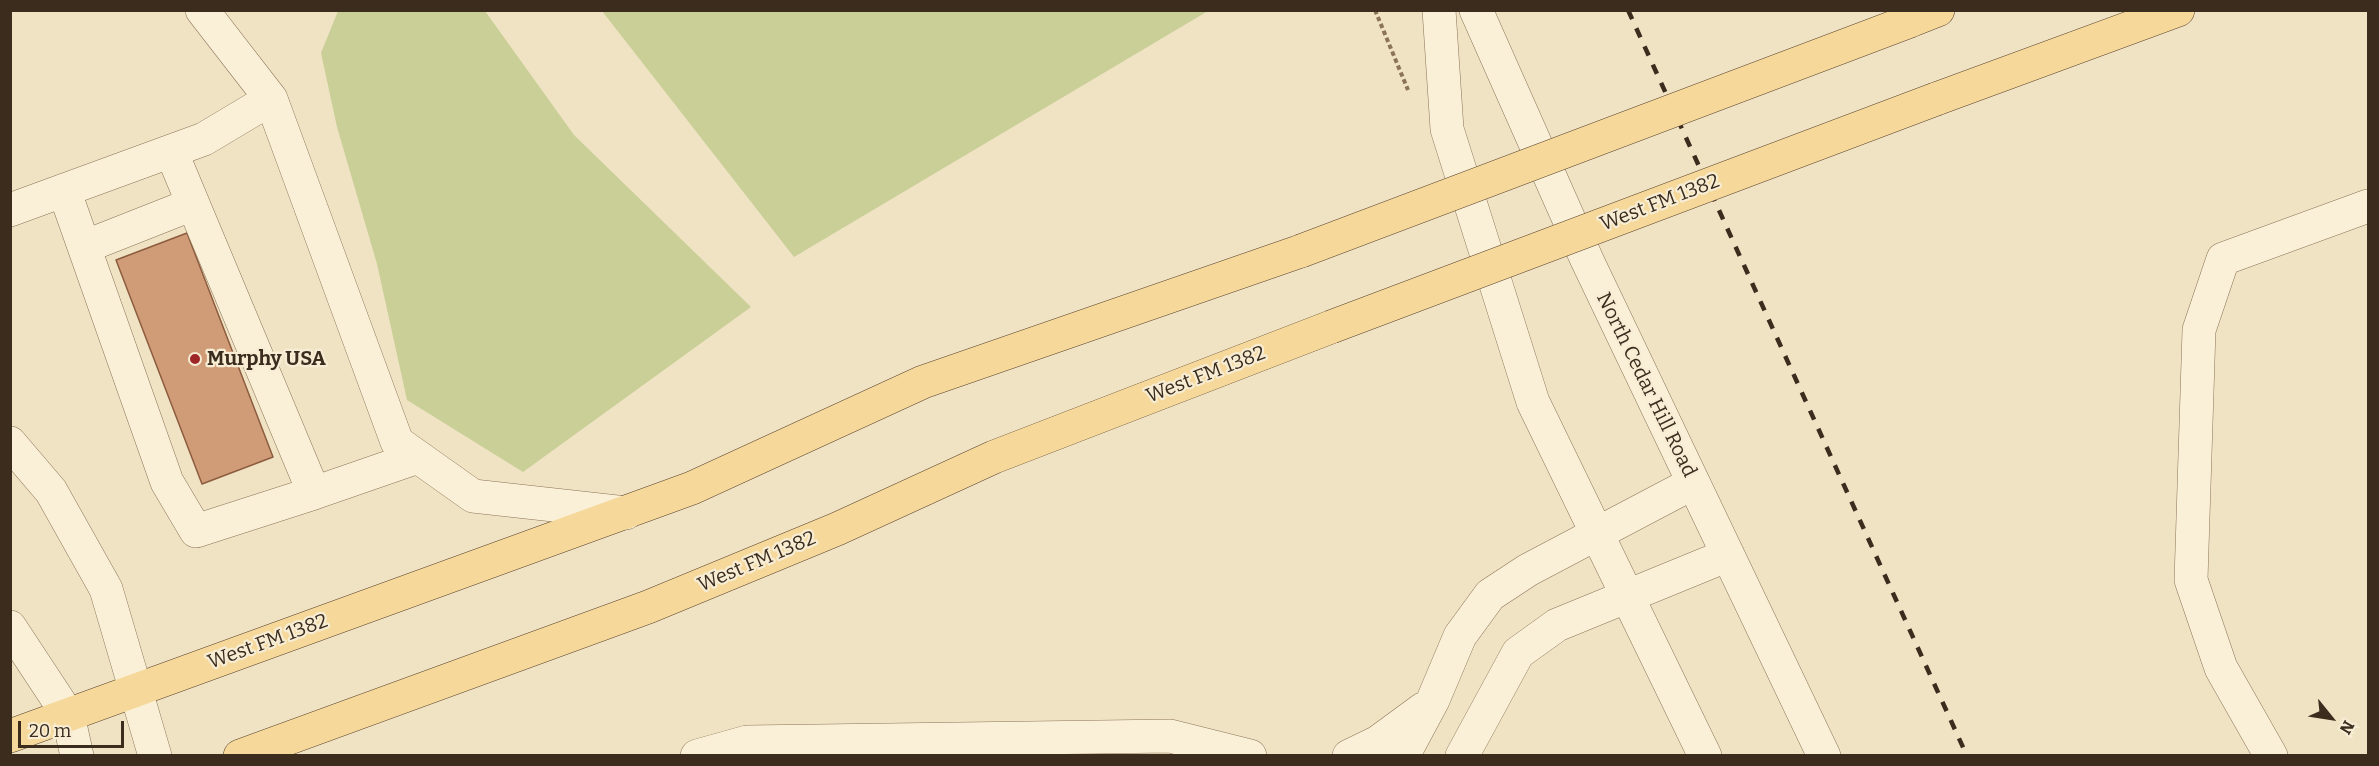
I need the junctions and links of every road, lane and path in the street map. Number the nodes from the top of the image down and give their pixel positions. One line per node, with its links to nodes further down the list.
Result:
1 (202, 10): 6 (street)
2 (1439, 10): 18 (street)
3 (1476, 10): 15 (street, North Cedar Hill Road)
4 (2178, 10): 30 (main road, West FM 1382, bridge)
5 (1924, 16): 17 (main road, West FM 1382, bridge)
6 (271, 99): 7 (street); 14 (street)
7 (171, 151): 8 (street); 9 (street)
8 (64, 190): 11 (street); 12 (street)
9 (193, 204): 12 (street); 16 (street)
10 (2368, 206): 37 (street)
11 (10, 210)
12 (84, 247): 16 (street)
13 (10, 443): 22 (street)
14 (418, 457): 16 (street); 17 (street)
15 (1694, 483): 18 (street); 19 (street, North Cedar Hill Road)
16 (314, 493)
17 (626, 513): 22 (main road, West FM 1382)
18 (1596, 534): 20 (street); 23 (street)
19 (1728, 555): 20 (street); 36 (street, North Cedar Hill Road)
20 (1626, 596): 27 (street); 35 (street)
21 (10, 627): 24 (street)
22 (136, 690): 24 (main road, West FM 1382); 29 (street)
23 (1433, 700): 33 (street); 34 (street)
24 (68, 715): 25 (main road, West FM 1382); 28 (street)
25 (10, 736)
26 (1178, 746): 31 (street); 32 (street)
27 (1471, 747)
28 (77, 756)
29 (155, 756)
30 (240, 756)
31 (697, 756)
32 (1250, 756)
33 (1349, 756)
34 (1402, 756)
35 (1705, 756)
36 (1824, 756)
37 (2271, 756)

